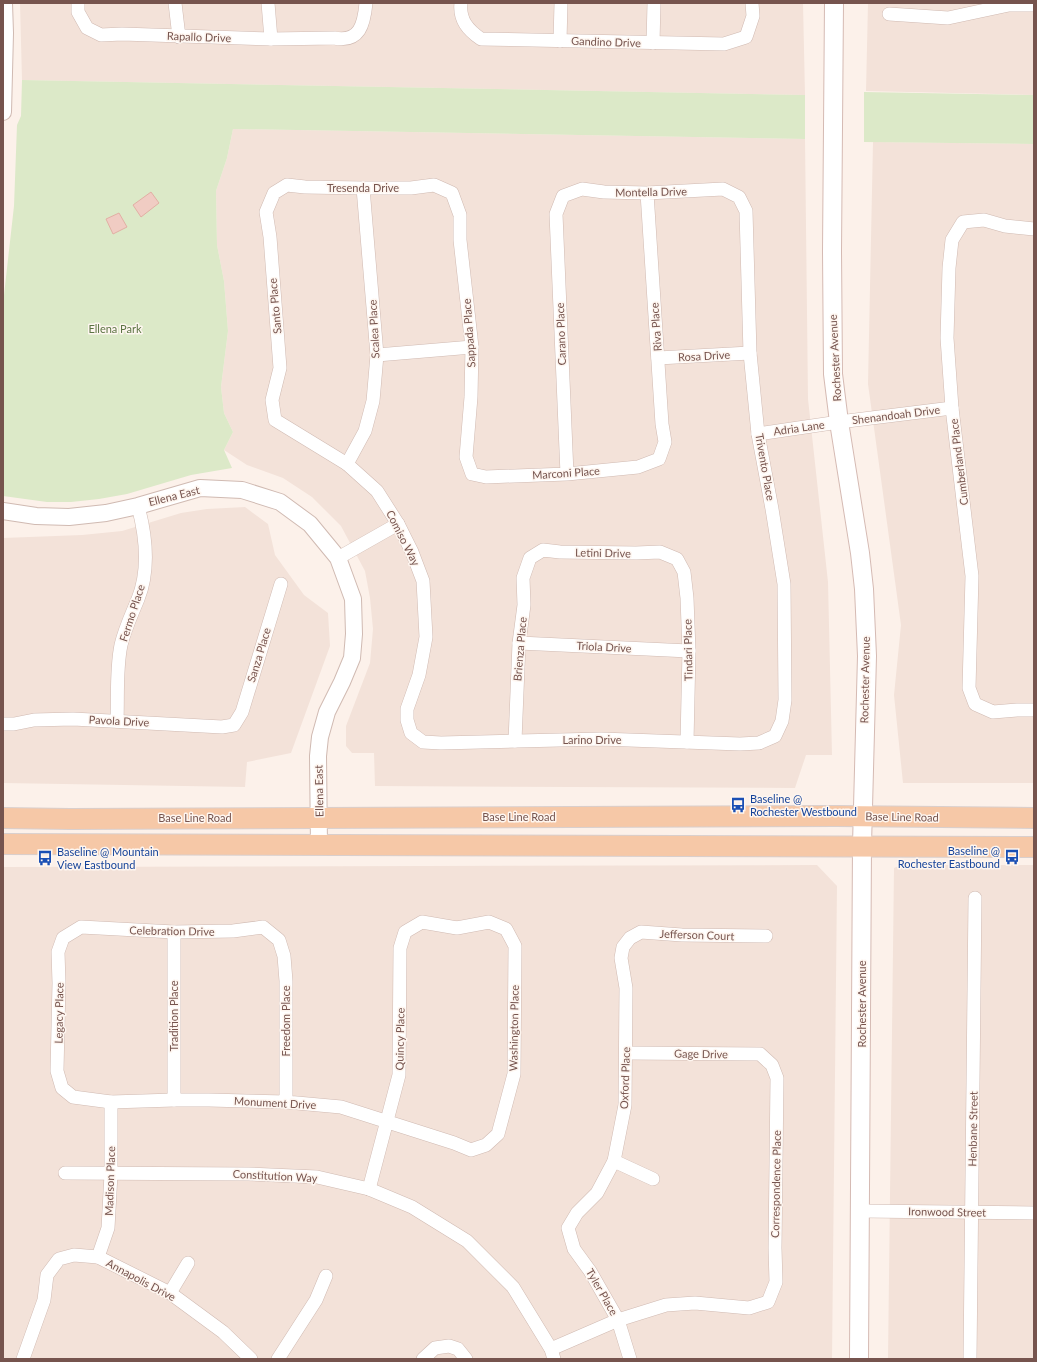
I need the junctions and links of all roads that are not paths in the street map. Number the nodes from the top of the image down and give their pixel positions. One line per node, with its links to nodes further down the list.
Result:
1 (4, 3): 17 (street)
2 (78, 3): 13 (street, Rapallo Drive)
3 (175, 3): 13 (street)
4 (268, 3): 14 (street)
5 (366, 3): 14 (street, Rapallo Drive)
6 (461, 3): 15 (street, Gandino Drive)
7 (561, 3): 15 (street)
8 (654, 3): 16 (street)
9 (752, 3): 16 (street, Gandino Drive)
10 (834, 3): 31 (main road, Rochester Avenue)
11 (1034, 5): 12 (street)
12 (889, 14)
13 (179, 37): 14 (street, Rapallo Drive)
14 (271, 39)
15 (560, 41): 16 (street, Gandino Drive)
16 (653, 43)
17 (3, 112)
18 (363, 188): 19 (street, Tresenda Drive); 20 (street, Tresenda Drive); 27 (street, Scalea Place)
19 (274, 193): 30 (street, Santo Place)
20 (452, 193): 25 (street, Sappada Place)
21 (647, 193): 22 (street, Montella Drive); 23 (street, Montella Drive); 28 (street, Riva Place)
22 (563, 196): 36 (street, Carano Place)
23 (739, 197): 26 (street, Trivento Place)
24 (1034, 229): 29 (street, Cumberland Place)
25 (472, 347): 27 (street); 35 (street, Sappada Place)
26 (750, 353): 28 (street, Rosa Drive); 32 (street, Trivento Place)
27 (377, 355): 34 (street, Scalea Place)
28 (658, 358): 33 (street, Riva Place)
29 (952, 408): 31 (street, Shenandoah Drive); 46 (street, Cumberland Place)
30 (274, 420): 34 (street, Comiso Way)
31 (839, 422): 32 (street, Adria Lane); 54 (main road, Rochester Avenue)
32 (758, 434): 51 (street, Trivento Place)
33 (659, 459): 36 (street, Marconi Place)
34 (347, 464): 39 (street, Comiso Way)
35 (472, 474): 36 (street, Marconi Place)
36 (567, 474)
37 (138, 506): 38 (street, Ellena East); 40 (street, Ellena East); 47 (street, Fermo Place)
38 (3, 511)
39 (398, 524): 40 (street); 50 (street, Comiso Way)
40 (338, 558): 56 (street, Ellena East)
41 (530, 558): 42 (street, Letini Drive); 44 (street, Brienza Place)
42 (677, 560): 45 (street, Tindari Place)
43 (281, 584): 49 (street, Sanza Place)
44 (519, 643): 45 (street, Triola Drive); 52 (street, Brienza Place)
45 (689, 651): 53 (street, Tindari Place)
46 (1034, 710)
47 (117, 721): 48 (street, Pavola Drive); 49 (street, Pavola Drive)
48 (3, 724)
49 (234, 725)
50 (411, 733): 52 (street, Larino Drive)
51 (775, 736): 53 (street, Larino Drive)
52 (515, 741): 53 (street, Larino Drive)
53 (687, 742)
54 (863, 816): 56 (main road, Base Line Road); 57 (main road, Base Line Road); 60 (main road, Rochester Avenue)
55 (3, 818): 56 (main road, Base Line Road)
56 (319, 818): 59 (street, Ellena East)
57 (1034, 818)
58 (3, 844): 59 (main road)
59 (319, 845): 60 (main road)
60 (862, 845): 61 (main road); 82 (main road, Rochester Avenue)
61 (1034, 847)
62 (975, 898): 83 (street, Henbane Street)
63 (506, 929): 75 (street, Quincy Place); 76 (street, Washington Place)
64 (174, 932): 66 (street, Celebration Drive); 68 (street, Celebration Drive); 72 (street, Tradition Place)
65 (766, 936): 67 (street, Jefferson Court)
66 (63, 938): 71 (street, Legacy Place)
67 (630, 938): 69 (street, Oxford Place)
68 (279, 940): 74 (street, Freedom Place)
69 (626, 1053): 70 (street, Gage Drive); 77 (street, Oxford Place)
70 (772, 1064): 90 (street, Correspondence Place)
71 (62, 1088): 73 (street, Monument Drive)
72 (174, 1100): 73 (street, Monument Drive); 74 (street, Monument Drive)
73 (111, 1102): 79 (street, Madison Place)
74 (286, 1102): 75 (street, Monument Drive)
75 (386, 1121): 76 (street, Monument Drive); 81 (street, Quincy Place)
76 (486, 1145)
77 (614, 1161): 80 (street); 85 (street, Oxford Place)
78 (65, 1173): 79 (street, Constitution Way)
79 (111, 1174): 81 (street, Constitution Way); 86 (street, Madison Place)
80 (653, 1179)
81 (369, 1189): 91 (street, Constitution Way)
82 (861, 1211): 83 (street, Ironwood Street); 98 (main road, Rochester Avenue)
83 (972, 1212): 84 (street, Ironwood Street); 99 (street, Henbane Street)
84 (1034, 1213)
85 (568, 1228): 90 (street, Tyler Place)
86 (98, 1257): 89 (street, Annapolis Drive); 92 (street, Annapolis Drive)
87 (188, 1263): 89 (street)
88 (326, 1276): 94 (street)
89 (170, 1293): 93 (street, Annapolis Drive)
90 (618, 1320): 91 (street); 97 (street, Tyler Place)
91 (552, 1354)
92 (22, 1359)
93 (251, 1359)
94 (278, 1359)
95 (423, 1359): 96 (street)
96 (466, 1359)
97 (630, 1359)
98 (859, 1359)
99 (970, 1359)

